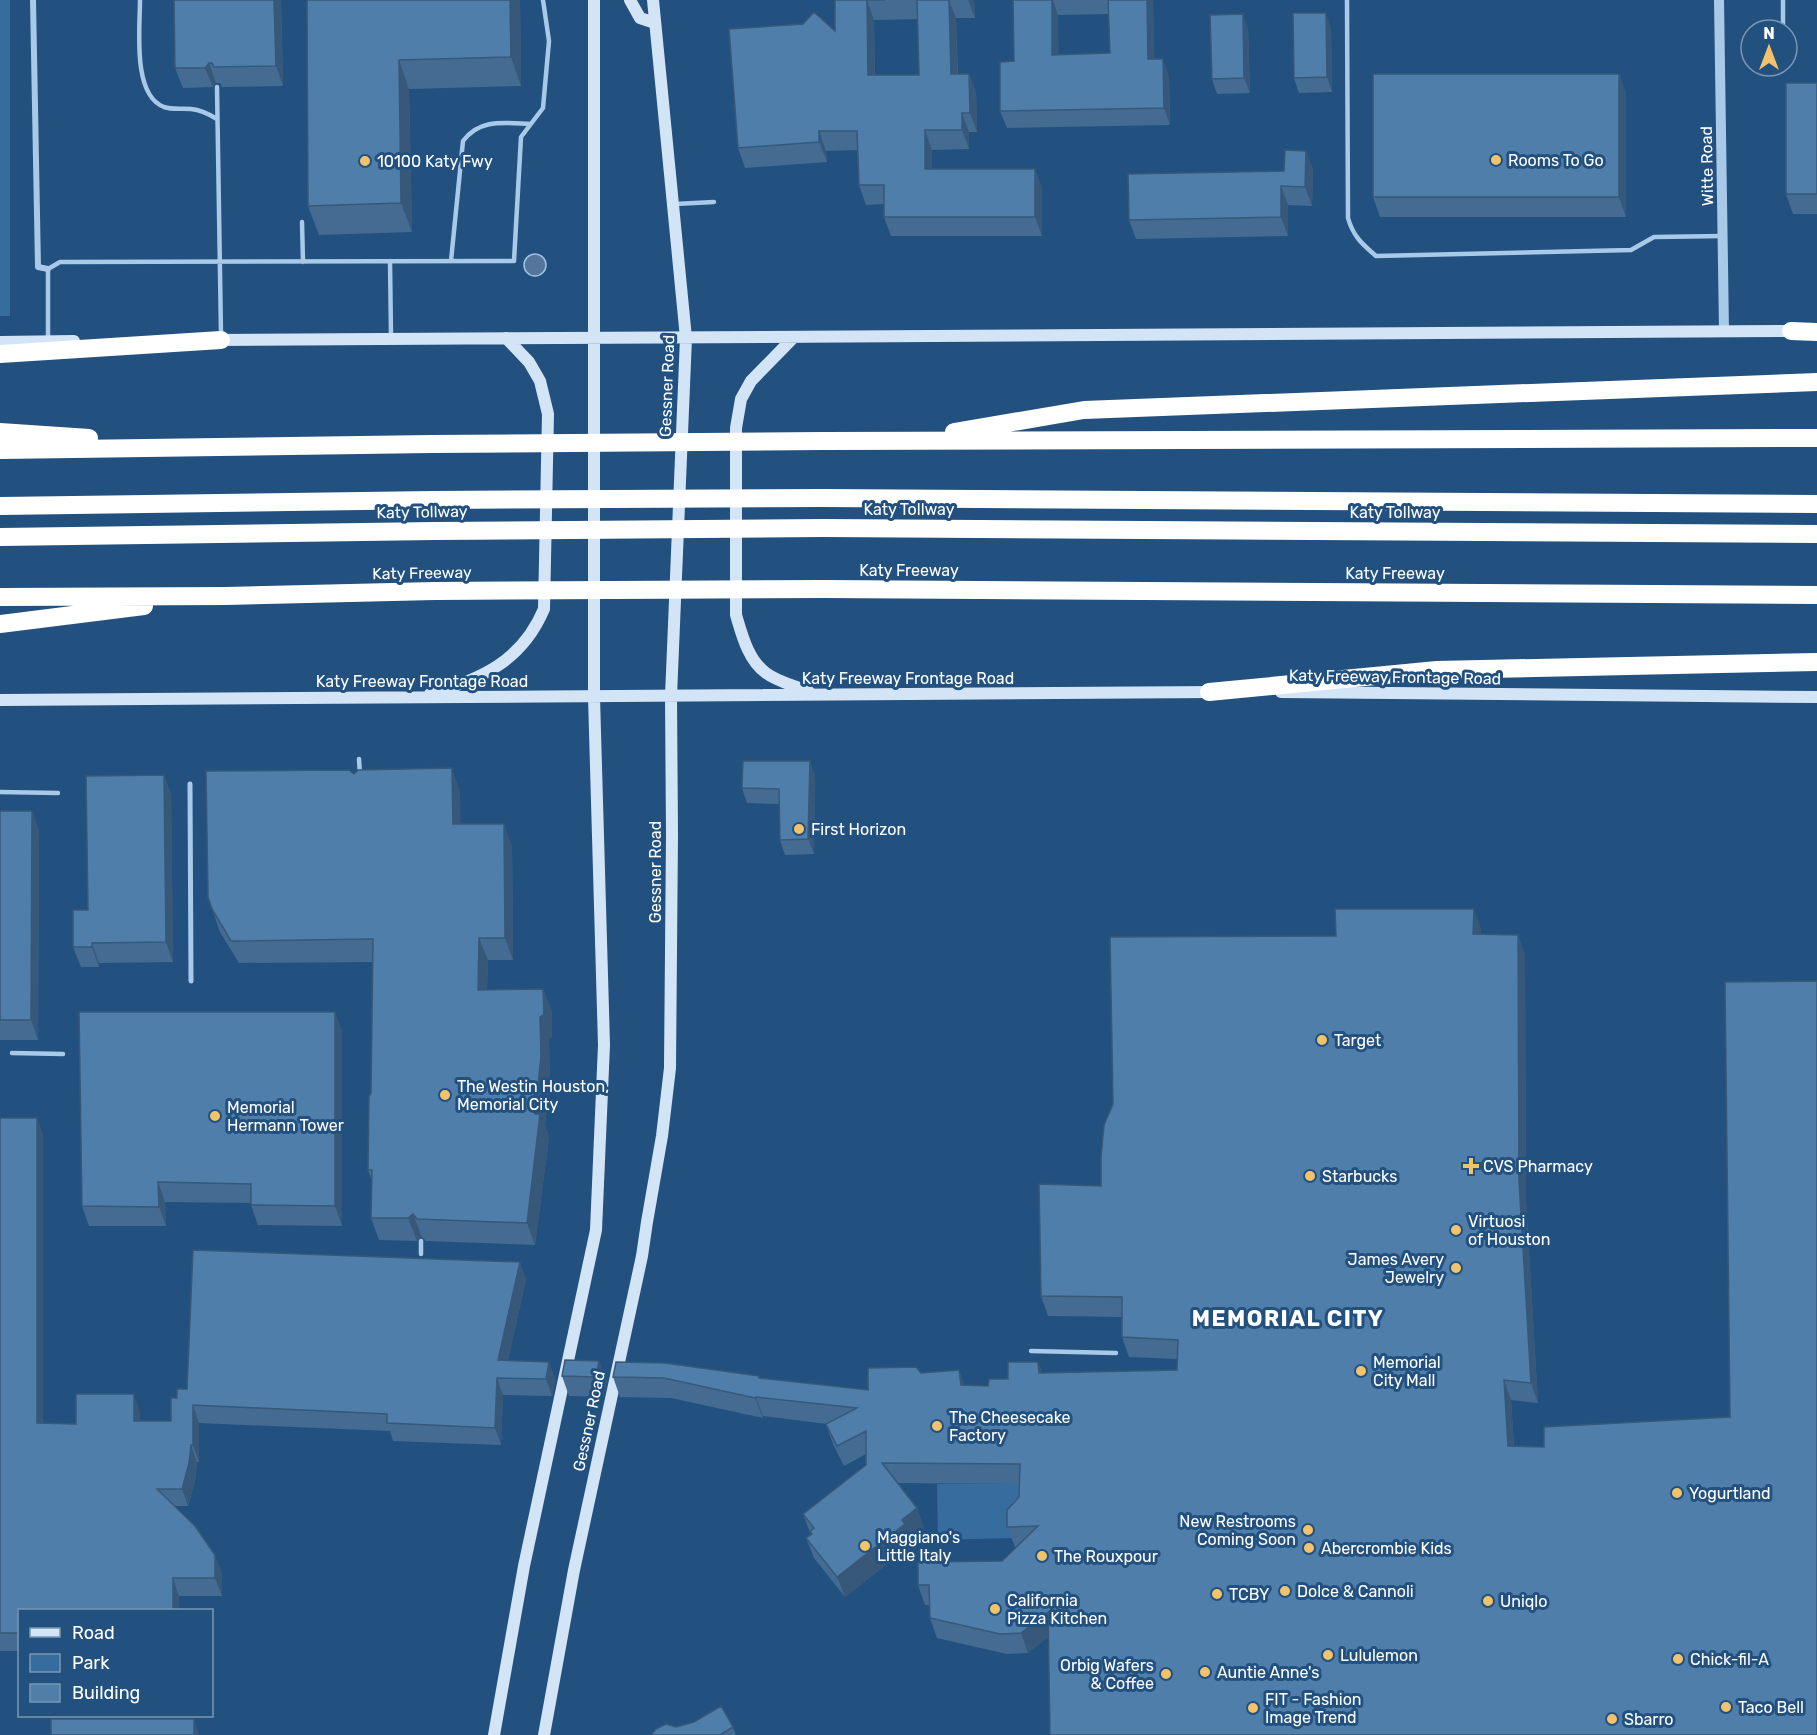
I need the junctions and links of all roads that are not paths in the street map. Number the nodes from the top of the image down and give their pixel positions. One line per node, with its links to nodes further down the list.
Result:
1 (33, 0): 23 (street)
2 (140, 0): 13 (lane)
3 (543, 0): 14 (lane)
4 (594, 0): 28 (main road, Gessner Road)
5 (630, 0): 11 (main road)
6 (653, 0): 11 (main road, Gessner Road)
7 (1347, 0): 18 (lane)
8 (1719, 0): 18 (street, Witte Road)
9 (1783, 0): 10 (lane)
10 (1783, 18)
11 (655, 23): 16 (main road, Gessner Road)
12 (217, 87): 13 (lane)
13 (217, 119): 22 (lane)
14 (531, 124): 20 (lane); 20 (lane)
15 (714, 202): 16 (lane)
16 (674, 204): 29 (main road, Gessner Road)
17 (302, 222): 21 (lane)
18 (1723, 236): 24 (street, Witte Road)
19 (390, 261): 20 (lane); 21 (lane); 30 (lane)
20 (451, 261)
21 (303, 262): 22 (lane)
22 (220, 263): 23 (lane); 32 (lane)
23 (48, 269): 33 (lane)
24 (1724, 331): 25 (main road); 27 (main road)
25 (1791, 331): 26 (highway)
26 (1817, 331)
27 (794, 337): 29 (main road); 52 (main road)
28 (594, 338): 29 (main road); 31 (main road); 54 (main road, Gessner Road)
29 (686, 338): 53 (main road, Gessner Road)
30 (391, 339): 31 (main road); 32 (main road)
31 (506, 339): 56 (main road)
32 (221, 340): 33 (main road); 35 (highway)
33 (48, 341): 34 (main road)
34 (0, 342)
35 (0, 354)
36 (1816, 382): 39 (highway)
37 (0, 432): 40 (highway)
38 (1817, 438): 39 (highway)
39 (902, 441): 40 (highway, bridge)
40 (210, 447): 41 (highway)
41 (0, 450)
42 (1817, 504): 43 (highway, Katy Tollway, bridge)
43 (0, 506)
44 (1817, 534): 45 (highway, Katy Tollway, bridge)
45 (0, 537)
46 (226, 596): 47 (highway, Katy Freeway, bridge); 48 (highway, Katy Freeway); 49 (highway)
47 (1817, 596)
48 (0, 597)
49 (0, 624)
50 (1817, 662): 51 (highway)
51 (1209, 692): 52 (main road, Katy Freeway Frontage Road); 55 (main road, Katy Freeway Frontage Road)
52 (815, 695): 53 (main road, Katy Freeway Frontage Road)
53 (671, 696): 54 (main road, Katy Freeway Frontage Road); 71 (main road, Gessner Road)
54 (594, 697): 56 (main road, Katy Freeway Frontage Road); 70 (main road, Gessner Road)
55 (1817, 697)
56 (414, 698): 57 (main road, Katy Freeway Frontage Road)
57 (0, 700)
58 (359, 759): 59 (lane)
59 (361, 781)
60 (190, 784): 63 (street)
61 (0, 792): 62 (lane)
62 (57, 793)
63 (191, 981)
64 (12, 1053): 65 (lane)
65 (63, 1054)
66 (421, 1241): 67 (lane)
67 (421, 1254)
68 (1031, 1351): 69 (lane)
69 (1116, 1353)
70 (494, 1735)
71 (544, 1735)

